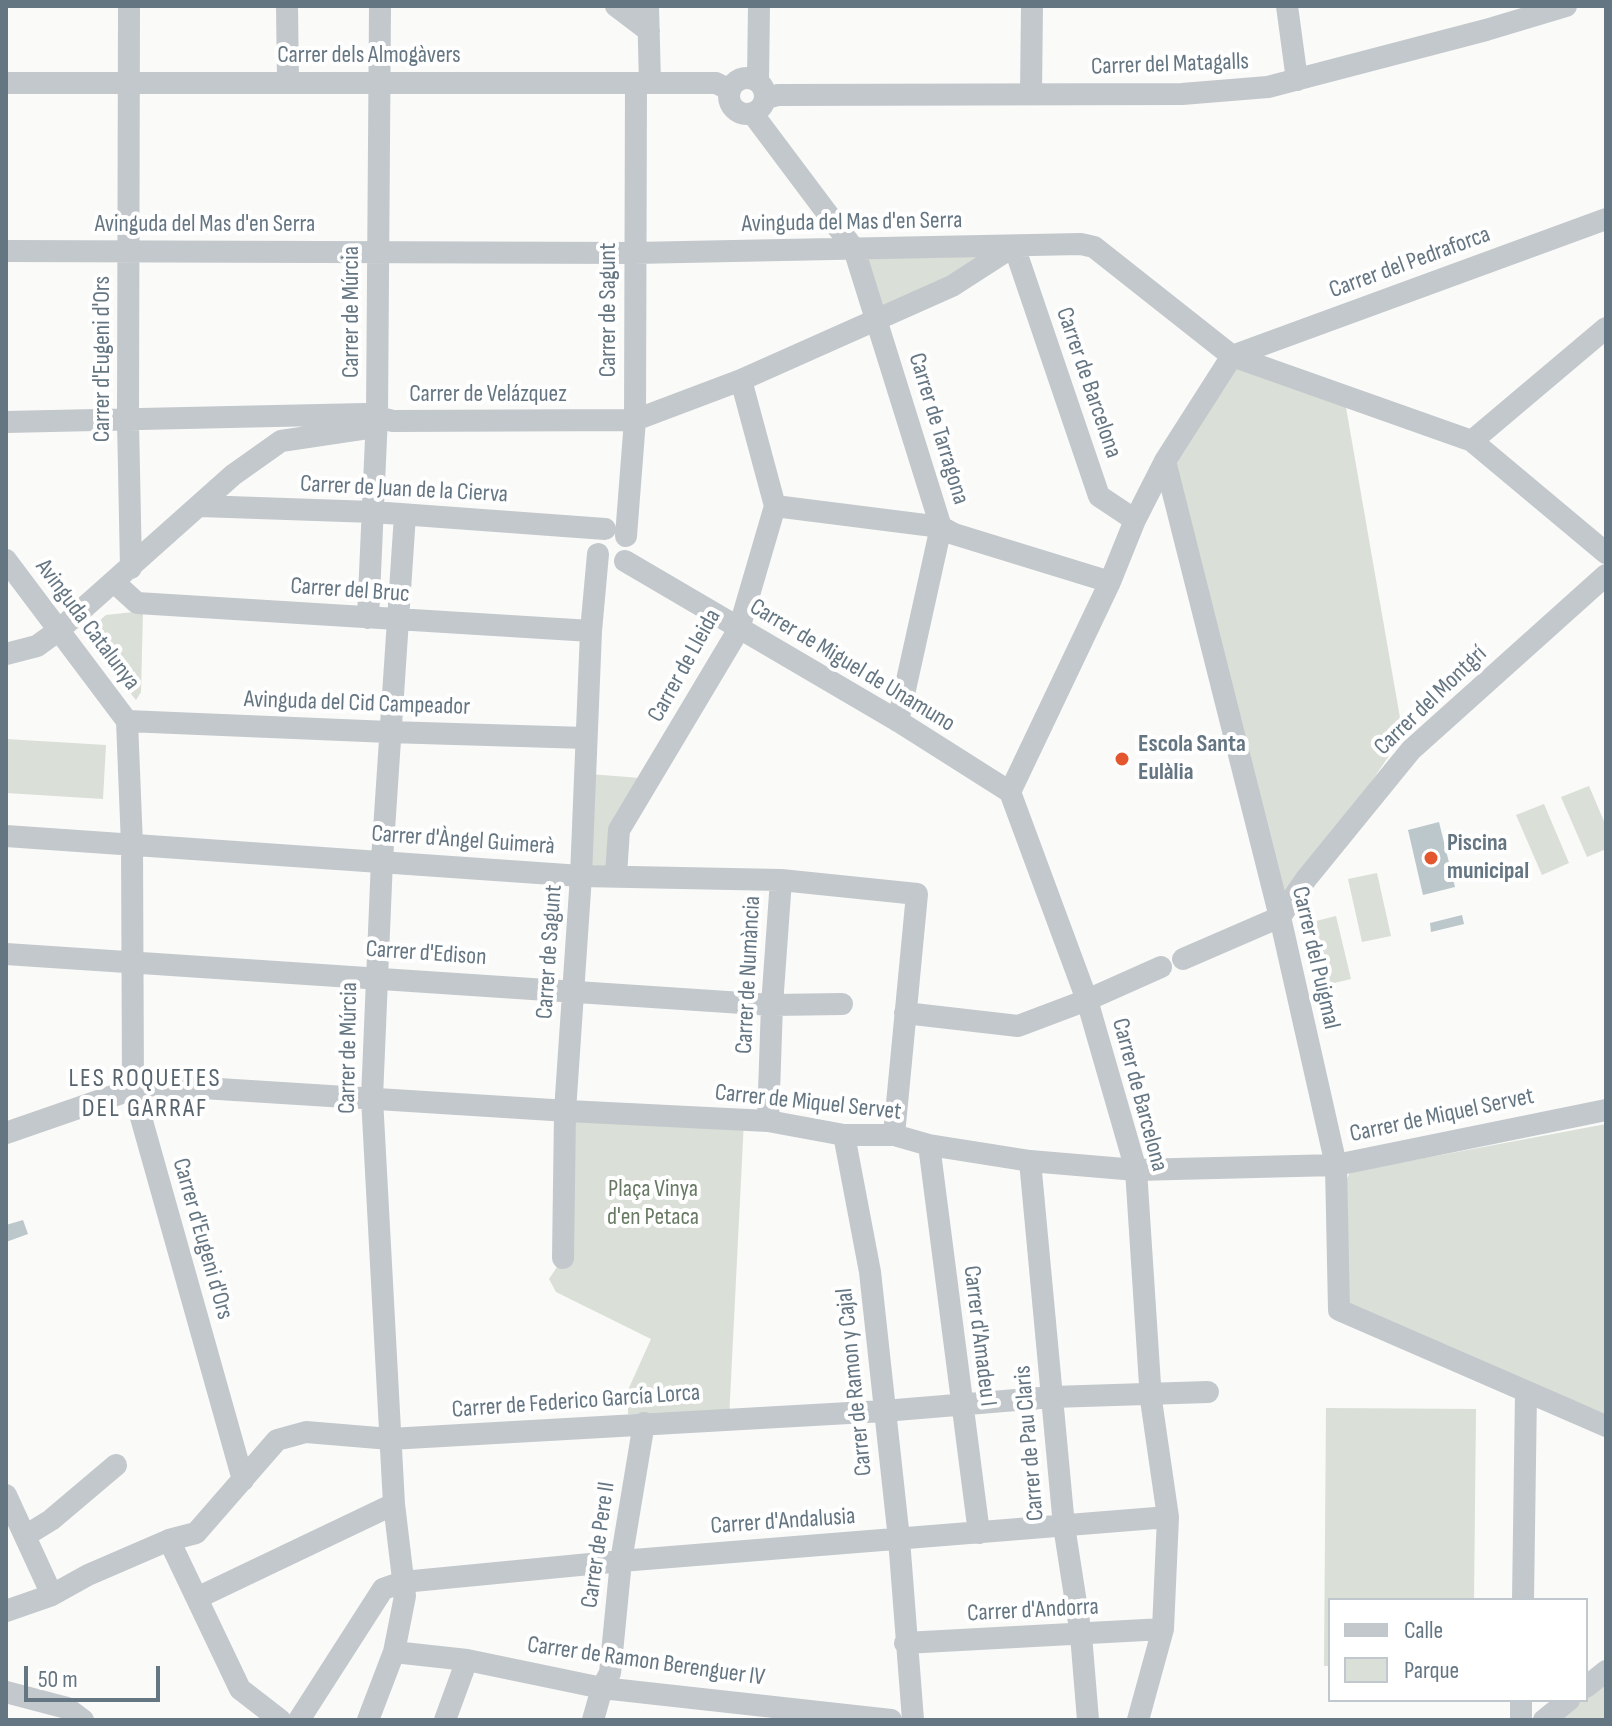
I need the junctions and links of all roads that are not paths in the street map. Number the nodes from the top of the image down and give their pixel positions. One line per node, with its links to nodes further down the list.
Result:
1 (129, 6): 17 (street, Carrer d'Eugeni d'Ors)
2 (287, 6): 13 (street)
3 (380, 6): 14 (street, Carrer de Múrcia)
4 (616, 6): 11 (street)
5 (648, 6): 11 (street, Carrer de Sagunt)
6 (759, 6): 20 (street)
7 (1032, 6): 19 (street)
8 (1287, 6): 12 (street)
9 (1566, 6): 10 (street, Carrer del Matagalls)
10 (1508, 14): 12 (street, Carrer del Matagalls)
11 (649, 31): 16 (street, Carrer de Sagunt)
12 (1297, 80): 19 (street, Carrer del Matagalls)
13 (288, 82): 14 (street, Carrer dels Almogàvers); 17 (street, Carrer dels Almogàvers)
14 (380, 82): 16 (street, Carrer dels Almogàvers); 25 (street, Carrer de Múrcia)
15 (6, 83): 17 (street, Carrer dels Almogàvers)
16 (643, 83): 18 (street, Carrer dels Almogàvers); 27 (street, Carrer de Sagunt)
17 (127, 84): 26 (street, Carrer d'Eugeni d'Ors)
18 (730, 90): 20 (street); 20 (street)
19 (1031, 93): 20 (street, Carrer del Matagalls)
20 (759, 97): 23 (street, Carrer de Tarragona)
21 (1606, 219): 30 (street, Carrer del Pedraforca)
22 (1014, 246): 23 (street, Avinguda del Mas d'en Serra); 28 (street, Carrer de Velázquez); 30 (street, Avinguda del Mas d'en Serra); 42 (street, Carrer de Barcelona)
23 (854, 249): 27 (street, Avinguda del Mas d'en Serra); 28 (street, Carrer de Tarragona)
24 (6, 251): 26 (street, Avinguda del Mas d'en Serra)
25 (378, 251): 26 (street, Avinguda del Mas d'en Serra); 27 (street, Avinguda del Mas d'en Serra); 32 (street, Carrer de Múrcia)
26 (129, 252): 34 (street, Carrer d'Eugeni d'Ors)
27 (634, 253): 33 (street, Carrer de Sagunt)
28 (876, 319): 31 (street, Carrer de Velázquez); 43 (street, Carrer de Tarragona)
29 (1606, 328): 36 (street)
30 (1232, 356): 36 (street, Avinguda del Mas d'en Serra); 37 (street)
31 (741, 380): 33 (street, Carrer de Velázquez); 39 (street)
32 (377, 416): 33 (street, Carrer de Velázquez); 34 (street); 38 (street, Carrer de Velázquez); 40 (street, Carrer de Múrcia)
33 (635, 420): 44 (street, Carrer de Sagunt)
34 (128, 421): 35 (street); 49 (street, Carrer d'Eugeni d'Ors)
35 (6, 422)
36 (1472, 441): 45 (street, Avinguda del Mas d'en Serra)
37 (1165, 461): 42 (street); 69 (street, Carrer del Puigmal)
38 (200, 506): 40 (street, Carrer de Juan de la Cierva); 49 (street, Carrer de Velázquez)
39 (775, 506): 43 (street); 54 (street, Carrer de Lleida)
40 (373, 512): 41 (street, Carrer de Juan de la Cierva); 52 (street, Carrer de Múrcia)
41 (405, 515): 44 (street, Carrer de Juan de la Cierva); 53 (street, Carrer de Múrcia)
42 (1135, 520): 51 (street)
43 (941, 527): 51 (street); 59 (street, Carrer de Tarragona)
44 (616, 532): 46 (street); 48 (street)
45 (1606, 553)
46 (598, 554): 48 (street); 56 (street, Carrer de Sagunt)
47 (6, 560): 55 (street, Avinguda Catalunya)
48 (625, 561): 54 (street, Carrer de Miguel de Unamuno)
49 (122, 575): 52 (street, Carrer del Bruc); 55 (street, Carrer de Velázquez)
50 (1606, 575): 69 (street, Carrer del Montgrí)
51 (1110, 582): 62 (street)
52 (368, 618): 53 (street, Carrer del Bruc)
53 (396, 620): 56 (street, Carrer del Bruc); 60 (street, Carrer de Múrcia)
54 (739, 629): 59 (street, Carrer de Miguel de Unamuno); 66 (street, Carrer de Lleida)
55 (59, 630): 57 (street, Carrer de Velázquez); 58 (street, Avinguda Catalunya)
56 (591, 631): 61 (street, Carrer de Sagunt)
57 (6, 654)
58 (127, 721): 60 (street, Avinguda del Cid Campeador); 64 (street, Carrer d'Eugeni d'Ors)
59 (898, 721): 62 (street, Carrer de Miguel de Unamuno)
60 (389, 732): 61 (street, Avinguda del Cid Campeador); 65 (street, Carrer de Múrcia)
61 (586, 738): 67 (street, Carrer de Sagunt)
62 (1010, 792): 76 (street, Carrer de Barcelona)
63 (6, 836): 64 (street, Carrer d'Àngel Guimerà)
64 (132, 845): 65 (street, Carrer d'Àngel Guimerà); 72 (street, Carrer d'Eugeni d'Ors)
65 (382, 860): 67 (street, Carrer d'Àngel Guimerà); 74 (street, Carrer de Múrcia)
66 (616, 875): 67 (street, Carrer d'Àngel Guimerà); 68 (street, Carrer d'Àngel Guimerà)
67 (581, 876): 75 (street, Carrer de Sagunt)
68 (781, 880): 78 (street, Carrer de Numància); 79 (street, Carrer d'Àngel Guimerà)
69 (1280, 917): 71 (street); 90 (street, Carrer del Puigmal)
70 (6, 954): 72 (street, Carrer d'Edison)
71 (1183, 959)
72 (131, 960): 74 (street, Carrer d'Edison); 80 (street, Carrer d'Eugeni d'Ors)
73 (1161, 967): 76 (street)
74 (376, 977): 75 (street, Carrer d'Edison); 81 (street, Carrer de Múrcia)
75 (574, 990): 78 (street, Carrer d'Edison); 83 (street, Carrer de Sagunt)
76 (1087, 1000): 79 (street); 91 (street, Carrer de Barcelona)
77 (842, 1004): 78 (street, Carrer d'Edison)
78 (772, 1005): 84 (street, Carrer de Numància)
79 (905, 1013): 87 (street)
80 (133, 1089): 81 (street, Carrer de Miquel Servet); 85 (street, Carrer de Miquel Servet); 103 (street, Carrer d'Eugeni d'Ors)
81 (372, 1098): 83 (street, Carrer de Miquel Servet); 101 (street, Carrer de Múrcia)
82 (1606, 1110): 90 (street, Carrer de Miquel Servet)
83 (565, 1111): 84 (street, Carrer de Miquel Servet); 92 (street, Carrer de Sagunt)
84 (768, 1121): 86 (street, Carrer de Miquel Servet)
85 (6, 1133)
86 (844, 1135): 87 (street, Carrer de Miquel Servet); 98 (street, Carrer de Ramon y Cajal)
87 (894, 1135): 88 (street, Carrer de Miquel Servet)
88 (929, 1145): 89 (street, Carrer de Miquel Servet); 97 (street, Carrer d'Amadeu I)
89 (1030, 1161): 91 (street, Carrer de Miquel Servet); 96 (street, Carrer de Pau Claris)
90 (1336, 1165): 91 (street, Carrer de Miquel Servet); 94 (street, Carrer del Puigmal)
91 (1136, 1170): 95 (street, Carrer de Barcelona)
92 (563, 1258)
93 (1208, 1392): 95 (street, Carrer de Federico García Lorca)
94 (1526, 1392): 100 (street, Carrer del Puigmal); 116 (street)
95 (1151, 1394): 96 (street, Carrer de Federico García Lorca); 106 (street, Carrer de Barcelona)
96 (1052, 1397): 97 (street, Carrer de Federico García Lorca); 107 (street, Carrer de Pau Claris)
97 (962, 1404): 98 (street, Carrer de Federico García Lorca); 108 (street, Carrer d'Amadeu I)
98 (884, 1411): 99 (street, Carrer de Federico García Lorca); 110 (street, Carrer de Ramon y Cajal)
99 (644, 1423): 101 (street, Carrer de Federico García Lorca); 112 (street, Carrer de Pere II)
100 (1606, 1426)
101 (390, 1439): 103 (street, Carrer de Federico García Lorca); 105 (street, Carrer de Múrcia)
102 (116, 1465): 109 (street)
103 (243, 1480): 111 (street, Carrer de Federico García Lorca)
104 (6, 1495): 109 (street)
105 (394, 1504): 113 (street, Carrer de Múrcia); 115 (street)
106 (1168, 1517): 107 (street, Carrer d'Andalusia); 118 (street, Carrer de Barcelona)
107 (1064, 1526): 108 (street, Carrer d'Andalusia); 119 (street, Carrer de Pau Claris)
108 (979, 1533): 110 (street, Carrer d'Andalusia)
109 (25, 1536): 114 (street)
110 (899, 1539): 112 (street, Carrer d'Andalusia); 120 (street, Carrer de Ramon y Cajal)
111 (169, 1540): 114 (street, Carrer de Federico García Lorca); 115 (street)
112 (621, 1561): 113 (street, Carrer d'Andalusia); 125 (street, Carrer de Pere II)
113 (403, 1582): 121 (street, Carrer de Múrcia); 130 (street)
114 (52, 1595): 117 (street, Carrer de Federico García Lorca)
115 (197, 1598): 129 (street)
116 (1523, 1598)
117 (6, 1611)
118 (1163, 1629): 119 (street, Carrer d'Andorra); 137 (street, Carrer de Barcelona)
119 (1081, 1635): 120 (street, Carrer d'Andorra); 136 (street, Carrer de Pau Claris)
120 (905, 1643): 135 (street, Carrer de Ramon y Cajal)
121 (394, 1652): 122 (street, Carrer de Ramon Berenguer IV); 131 (street, Carrer de Múrcia)
122 (467, 1660): 125 (street, Carrer de Ramon Berenguer IV); 132 (street)
123 (1606, 1671): 124 (street)
124 (1588, 1685)
125 (602, 1688): 133 (street, Carrer de Pere II); 134 (street, Carrer de Ramon Berenguer IV)
126 (6, 1692): 128 (street)
127 (1566, 1702): 138 (street)
128 (83, 1720)
129 (280, 1720)
130 (299, 1720)
131 (368, 1720)
132 (445, 1720)
133 (593, 1720)
134 (891, 1720)
135 (913, 1720)
136 (1088, 1720)
137 (1138, 1720)
138 (1544, 1720)

